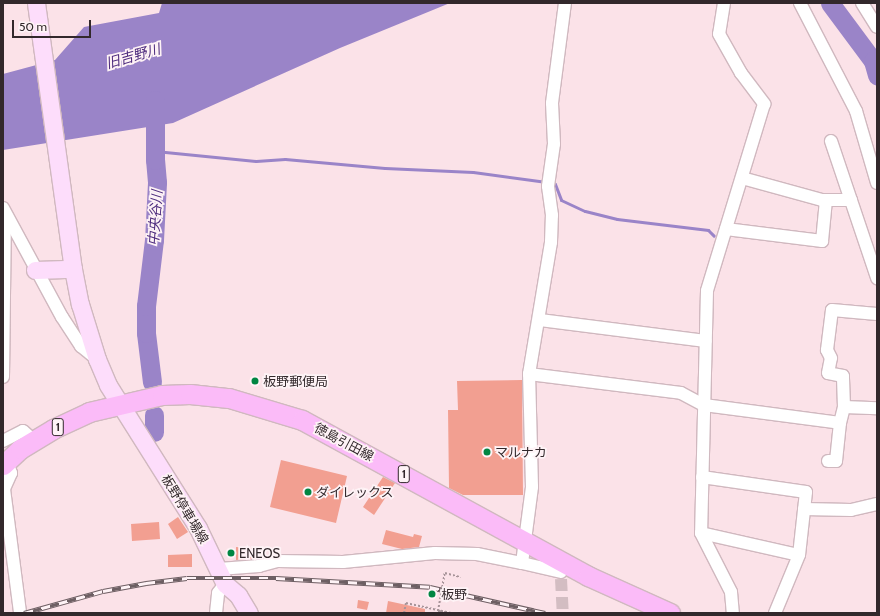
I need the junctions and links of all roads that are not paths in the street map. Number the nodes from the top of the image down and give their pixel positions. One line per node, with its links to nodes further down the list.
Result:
1 (36, 3): 15 (street, 板野停車場線)
2 (565, 3): 18 (street)
3 (724, 3): 8 (street)
4 (800, 3): 9 (street)
5 (862, 3): 6 (street)
6 (877, 27)
7 (831, 141): 11 (street)
8 (742, 178): 10 (street); 13 (street)
9 (877, 183)
10 (826, 200): 11 (street); 13 (street)
11 (851, 200): 16 (street)
12 (4, 211): 14 (street); 22 (street)
13 (726, 229): 19 (street)
14 (35, 270): 15 (street); 20 (street)
15 (73, 270): 20 (street, 板野停車場線)
16 (877, 278)
17 (877, 314): 25 (street)
18 (540, 320): 19 (street); 21 (street)
19 (706, 341): 24 (street)
20 (97, 359): 23 (street, 板野停車場線)
21 (529, 374): 24 (street); 36 (street)
22 (3, 377)
23 (120, 404): 29 (main road, 徳島引田線 / 1); 36 (main road, 徳島引田線 / 1); 39 (street, 板野停車場線)
24 (704, 405): 27 (street); 32 (street)
25 (844, 408): 26 (street); 27 (street)
26 (877, 408)
27 (840, 423): 30 (street)
28 (3, 441): 29 (street)
29 (34, 441): 31 (main road, 徳島引田線 / 1)
30 (828, 461)
31 (5, 463): 41 (street)
32 (702, 477): 34 (street); 35 (street)
33 (877, 504): 34 (street)
34 (804, 509): 37 (street)
35 (701, 533): 37 (street); 45 (street)
36 (525, 540): 38 (street); 40 (main road, 徳島引田線 / 1)
37 (799, 555): 46 (street)
38 (522, 563): 39 (street); 40 (street)
39 (222, 576): 42 (street); 43 (street, 板野停車場線)
40 (588, 576): 44 (main road, 徳島引田線 / 1)
41 (20, 613)
42 (216, 613)
43 (249, 613)
44 (670, 613)
45 (733, 613)
46 (775, 613)

